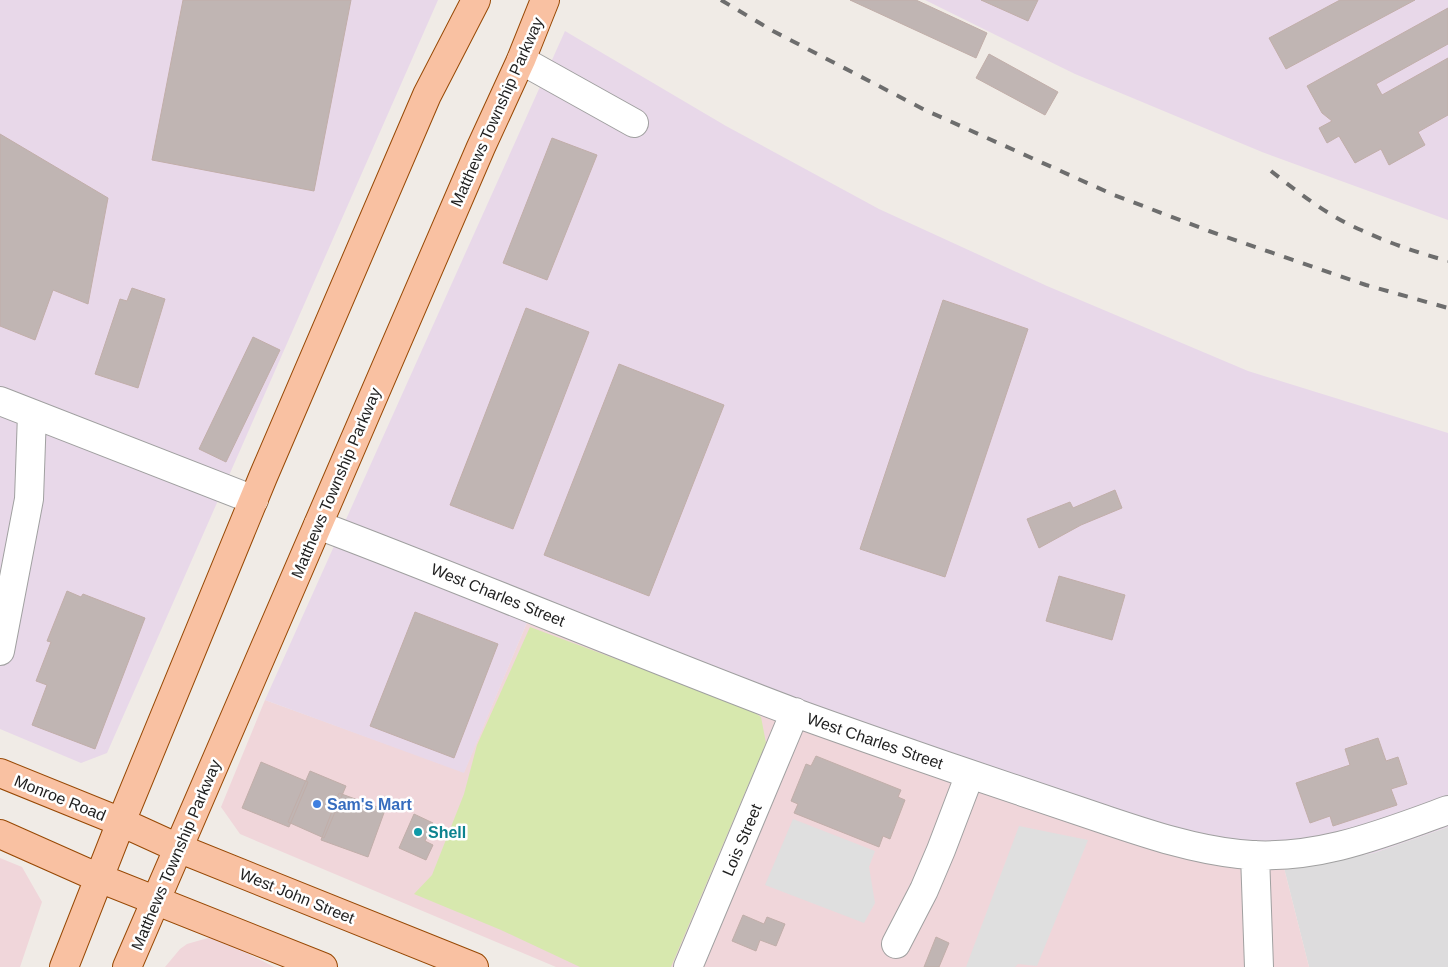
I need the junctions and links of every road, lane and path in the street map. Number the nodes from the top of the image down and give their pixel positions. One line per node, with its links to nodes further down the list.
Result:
1 (476, 0): 6 (main road)
2 (545, 0): 3 (main road, Matthews Township Parkway)
3 (521, 60): 4 (street); 7 (main road, Matthews Township Parkway)
4 (634, 123)
5 (10, 411): 6 (street); 8 (street)
6 (254, 500): 13 (main road)
7 (318, 525): 9 (street, West Charles Street); 15 (main road, Matthews Township Parkway)
8 (0, 651)
9 (795, 712): 11 (street, West Charles Street); 24 (street, Lois Street)
10 (0, 773): 13 (main road, Monroe Road)
11 (970, 774): 16 (street, West Charles Street); 19 (street)
12 (1448, 810): 16 (street, West Charles Street)
13 (121, 822): 15 (main road, West John Street); 17 (main road)
14 (0, 834): 17 (main road)
15 (178, 848): 18 (main road, Matthews Township Parkway); 23 (main road, West John Street)
16 (1255, 855): 25 (street)
17 (99, 878): 18 (main road); 20 (main road)
18 (155, 901): 21 (main road, Matthews Township Parkway); 22 (main road)
19 (896, 944)
20 (64, 967)
21 (128, 967)
22 (323, 967)
23 (474, 967)
24 (688, 967)
25 (1259, 967)

